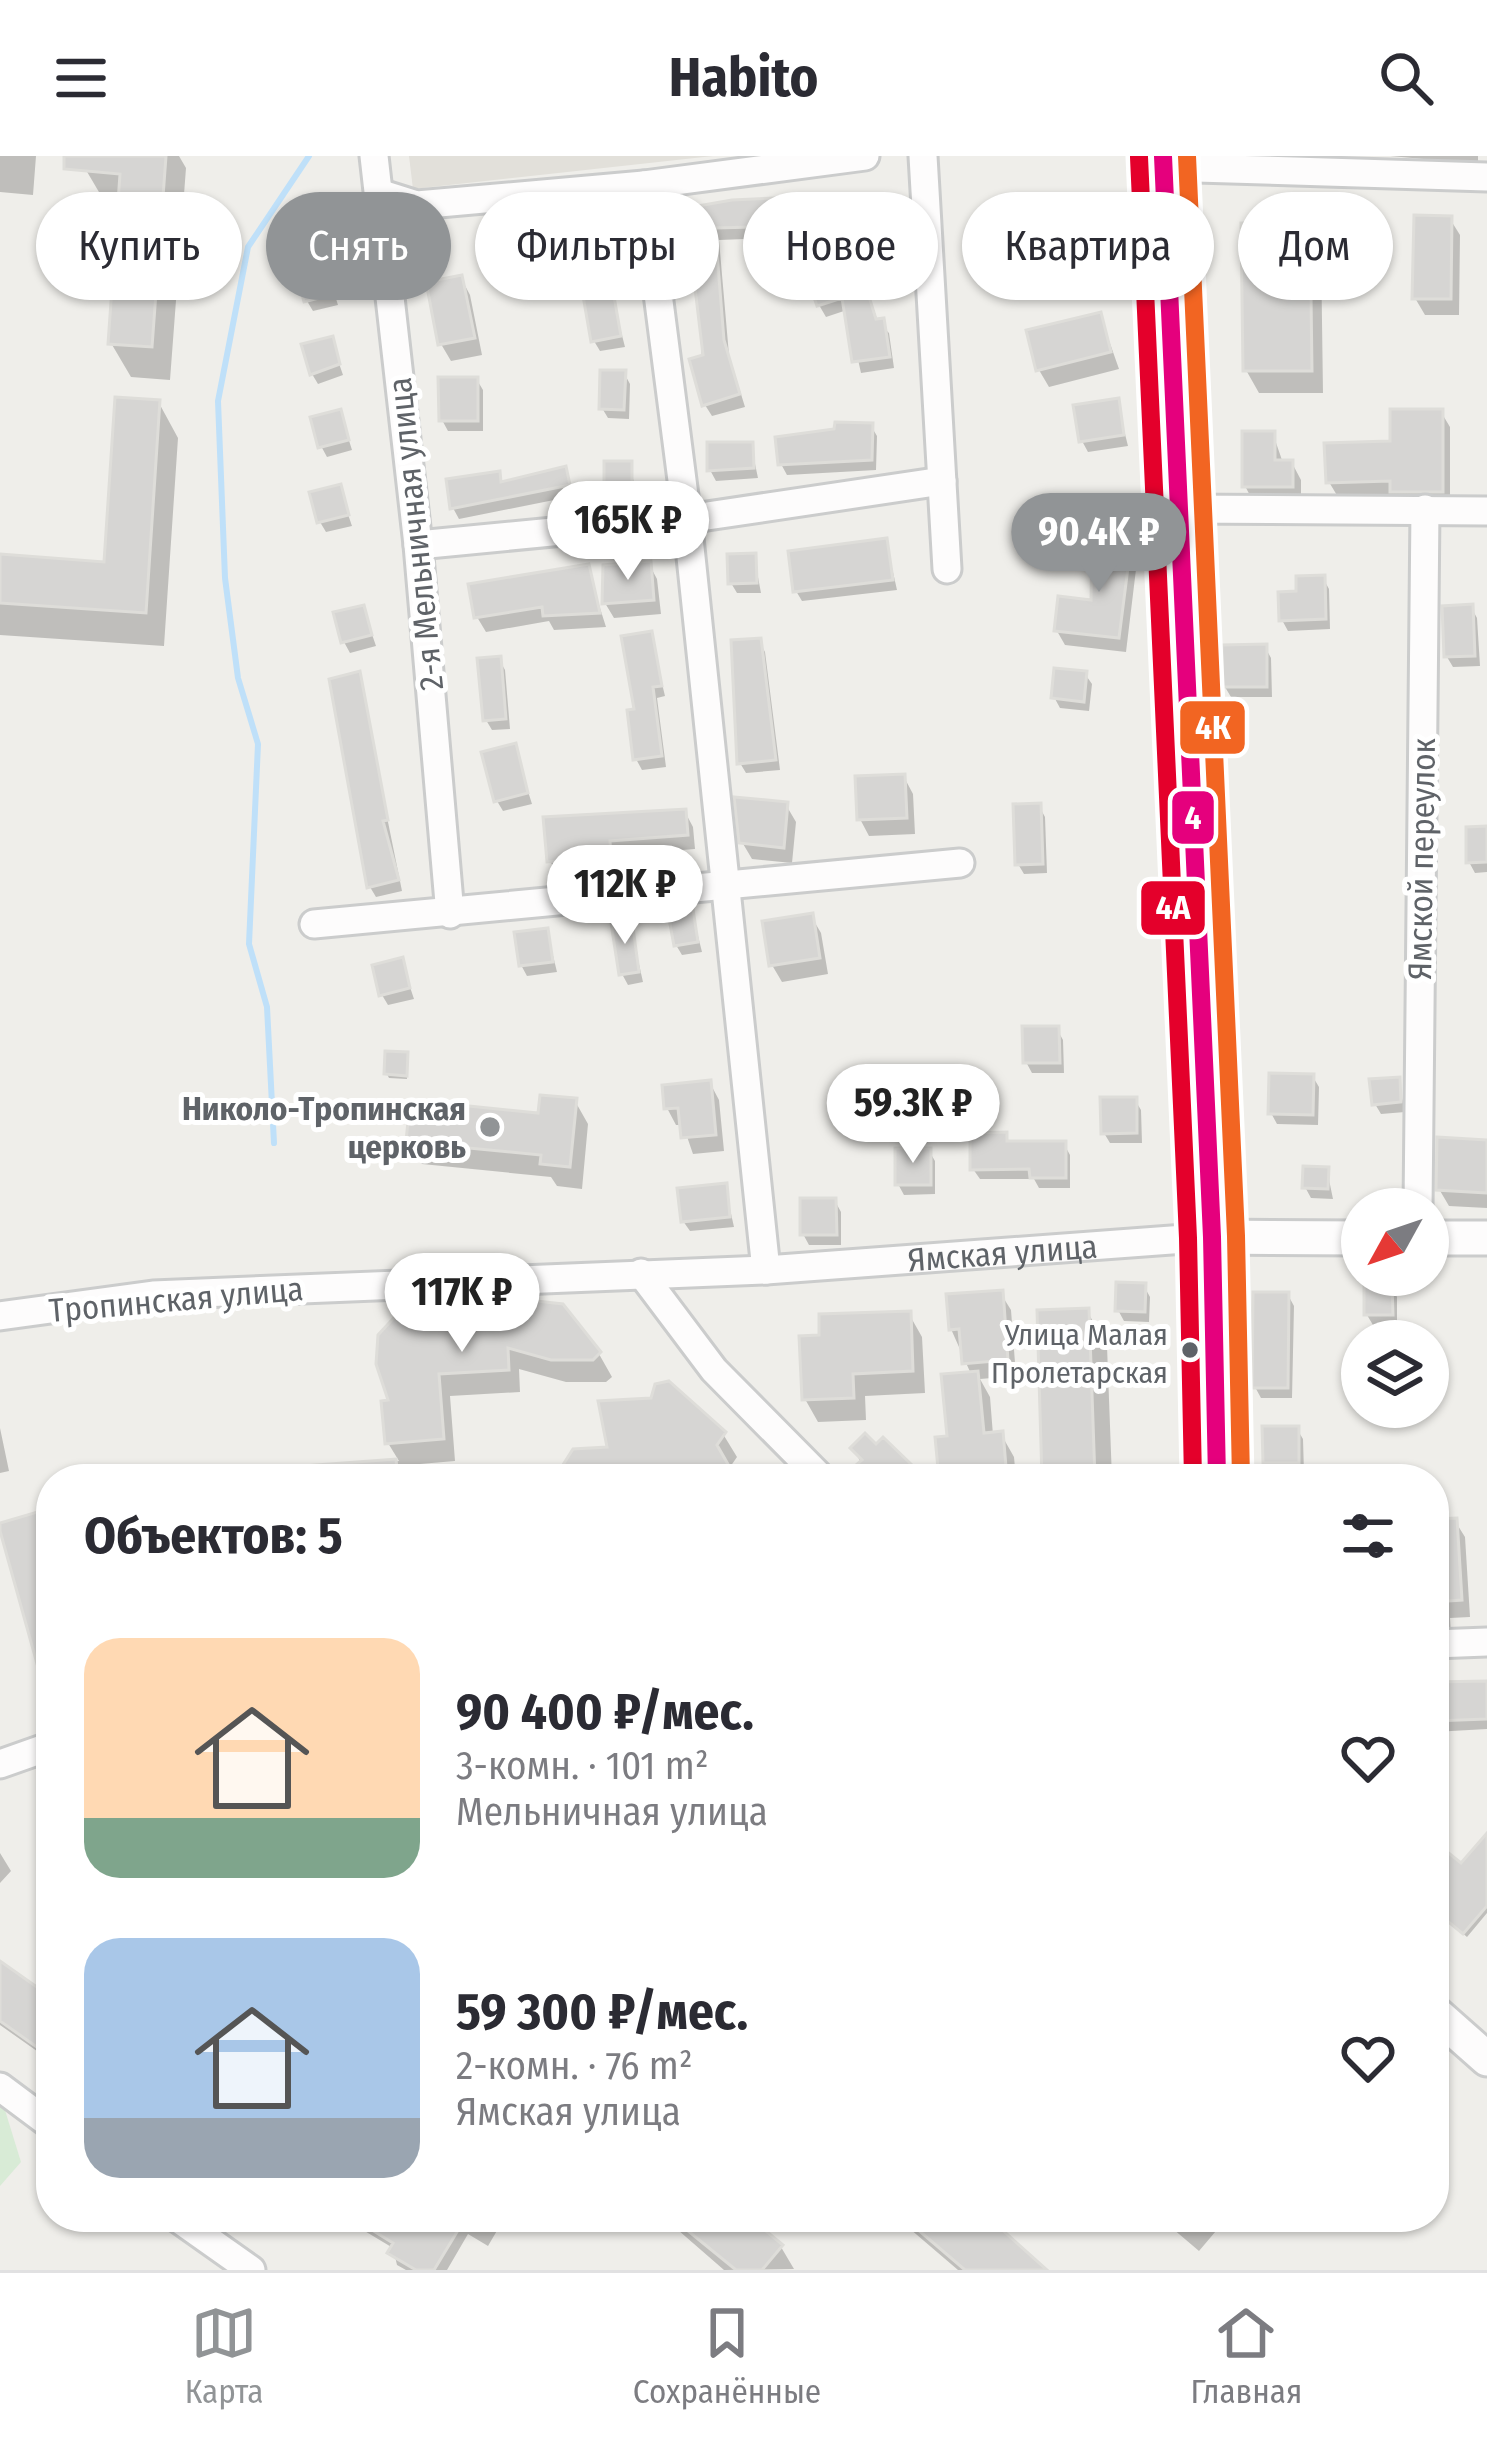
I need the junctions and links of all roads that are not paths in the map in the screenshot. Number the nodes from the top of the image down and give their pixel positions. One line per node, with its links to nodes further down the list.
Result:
1 (374, 156): 7 (street, 2-я Мельничная улица)
2 (866, 156): 6 (street)
3 (923, 156): 10 (street)
4 (1163, 161): 5 (street); 11 (street)
5 (1487, 177)
6 (644, 185): 8 (street); 14 (street)
7 (379, 192)
8 (451, 203)
9 (391, 300): 15 (street, 2-я Мельничная улица)
10 (942, 481): 14 (street); 16 (street)
11 (1176, 509): 12 (street); 22 (street)
12 (1425, 509): 13 (street); 21 (street, Ямской переулок)
13 (1487, 511)
14 (687, 519): 15 (street); 18 (street)
15 (418, 545): 19 (street, 2-я Мельничная улица)
16 (947, 569)
17 (960, 863): 18 (street)
18 (726, 889): 19 (street); 26 (street)
19 (450, 914): 20 (street)
20 (314, 924)
21 (1418, 1188)
22 (1212, 1237): 23 (street, Ямская улица); 26 (street, Ямская улица); 30 (street)
23 (1341, 1238)
24 (1449, 1238): 25 (street)
25 (1487, 1238)
26 (766, 1270): 27 (street, Ямская улица)
27 (641, 1273): 28 (street, Тропинская улица); 29 (street)
28 (0, 1316)
29 (807, 1464)
30 (1217, 1464)
31 (1487, 1642): 32 (street)
32 (1449, 1643)
33 (36, 1751): 34 (street)
34 (0, 1764)
35 (1449, 2025): 36 (street)
36 (1487, 2059)
37 (0, 2087): 38 (street)
38 (36, 2114)
39 (197, 2232): 40 (street)
40 (251, 2270)

